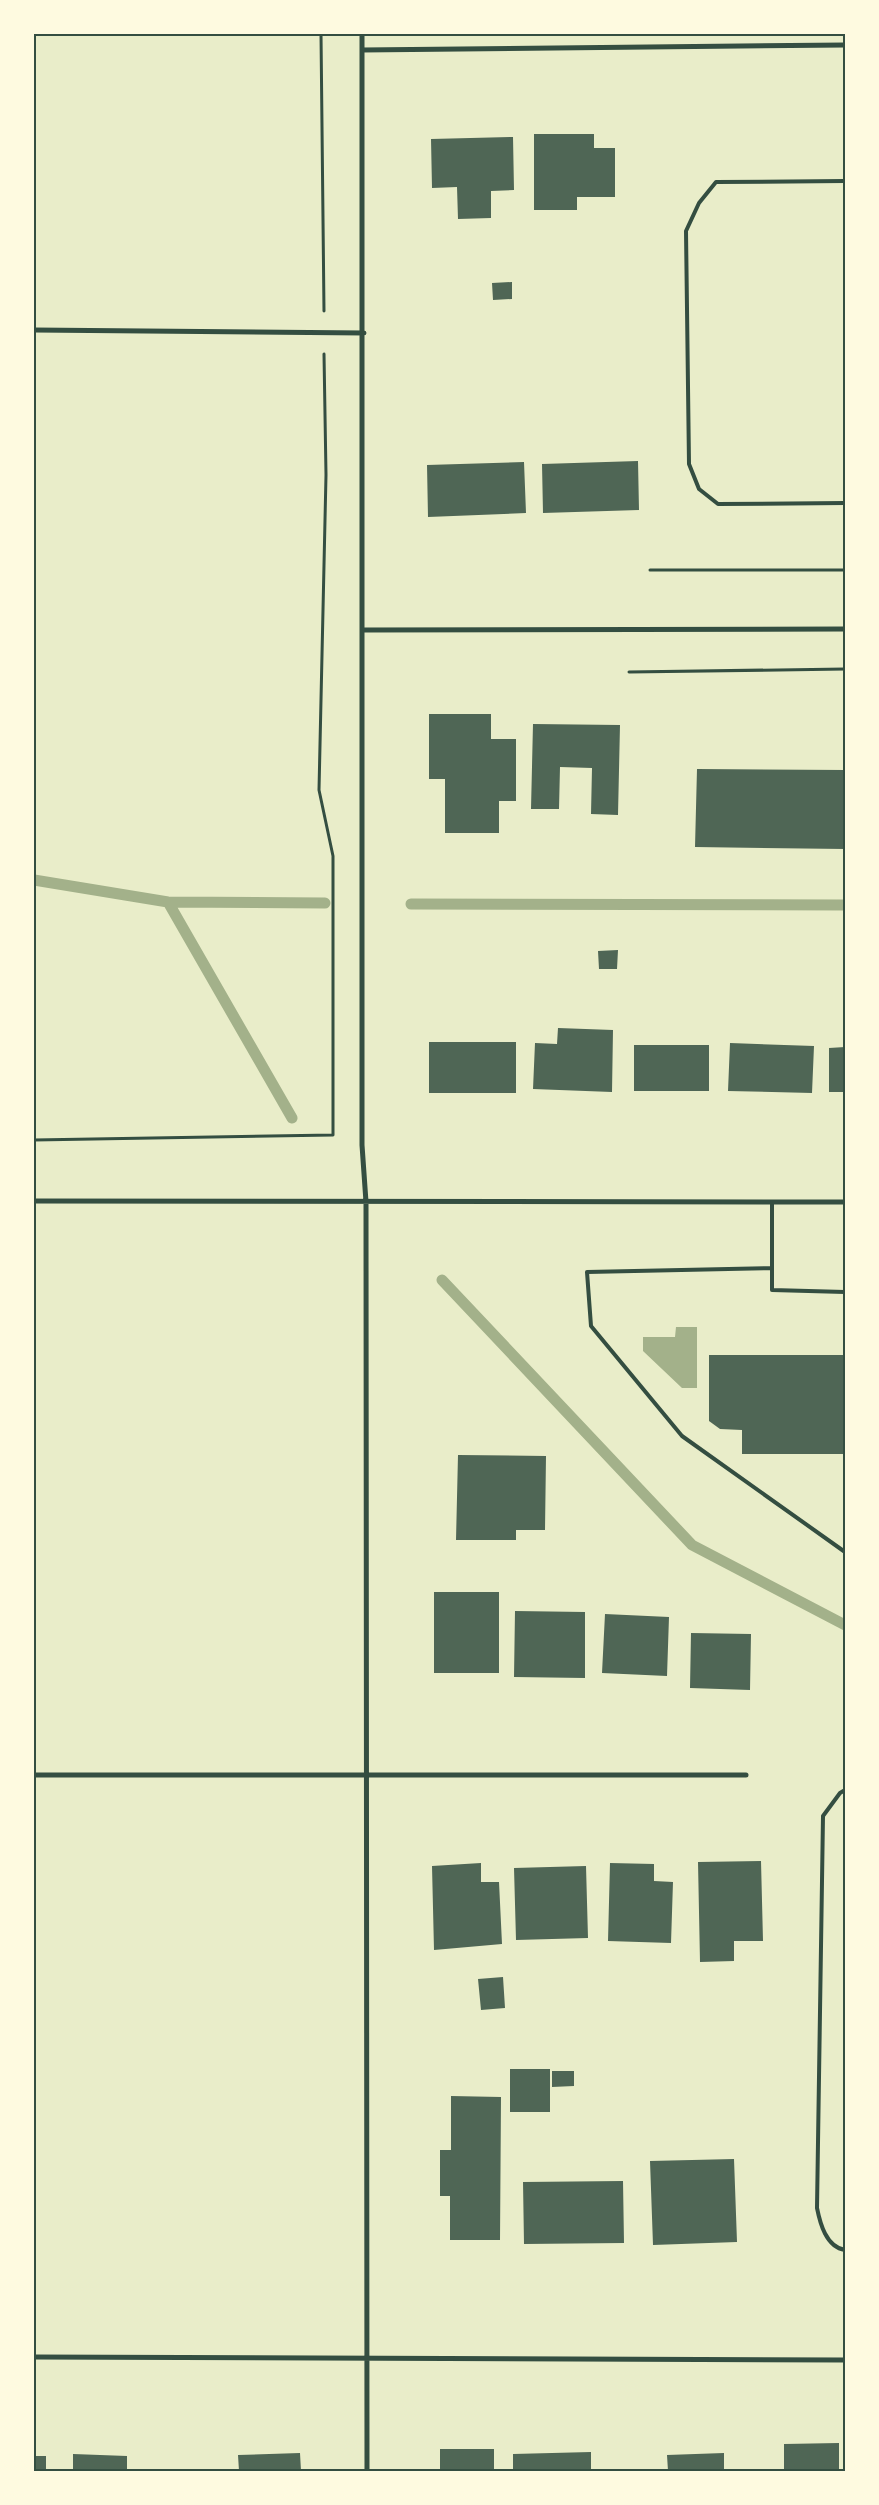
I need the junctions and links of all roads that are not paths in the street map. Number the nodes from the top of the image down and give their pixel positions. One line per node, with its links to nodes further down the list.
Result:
1 (362, 34): 3 (street)
2 (845, 45): 3 (street)
3 (362, 50): 6 (street)
4 (845, 181): 7 (lane)
5 (34, 330): 6 (street)
6 (364, 333): 9 (street)
7 (845, 502)
8 (845, 629): 9 (street)
9 (364, 630): 11 (street)
10 (34, 1200): 11 (street)
11 (366, 1202): 12 (street); 18 (street)
12 (772, 1202): 13 (street); 14 (lane)
13 (845, 1202)
14 (772, 1268): 15 (lane); 16 (lane)
15 (845, 1292)
16 (845, 1552)
17 (34, 1775): 18 (street)
18 (367, 1775): 19 (street); 23 (street)
19 (746, 1775)
20 (845, 1790): 21 (lane)
21 (845, 2250)
22 (34, 2357): 23 (street)
23 (367, 2358): 24 (street); 25 (street)
24 (845, 2360)
25 (367, 2471)

